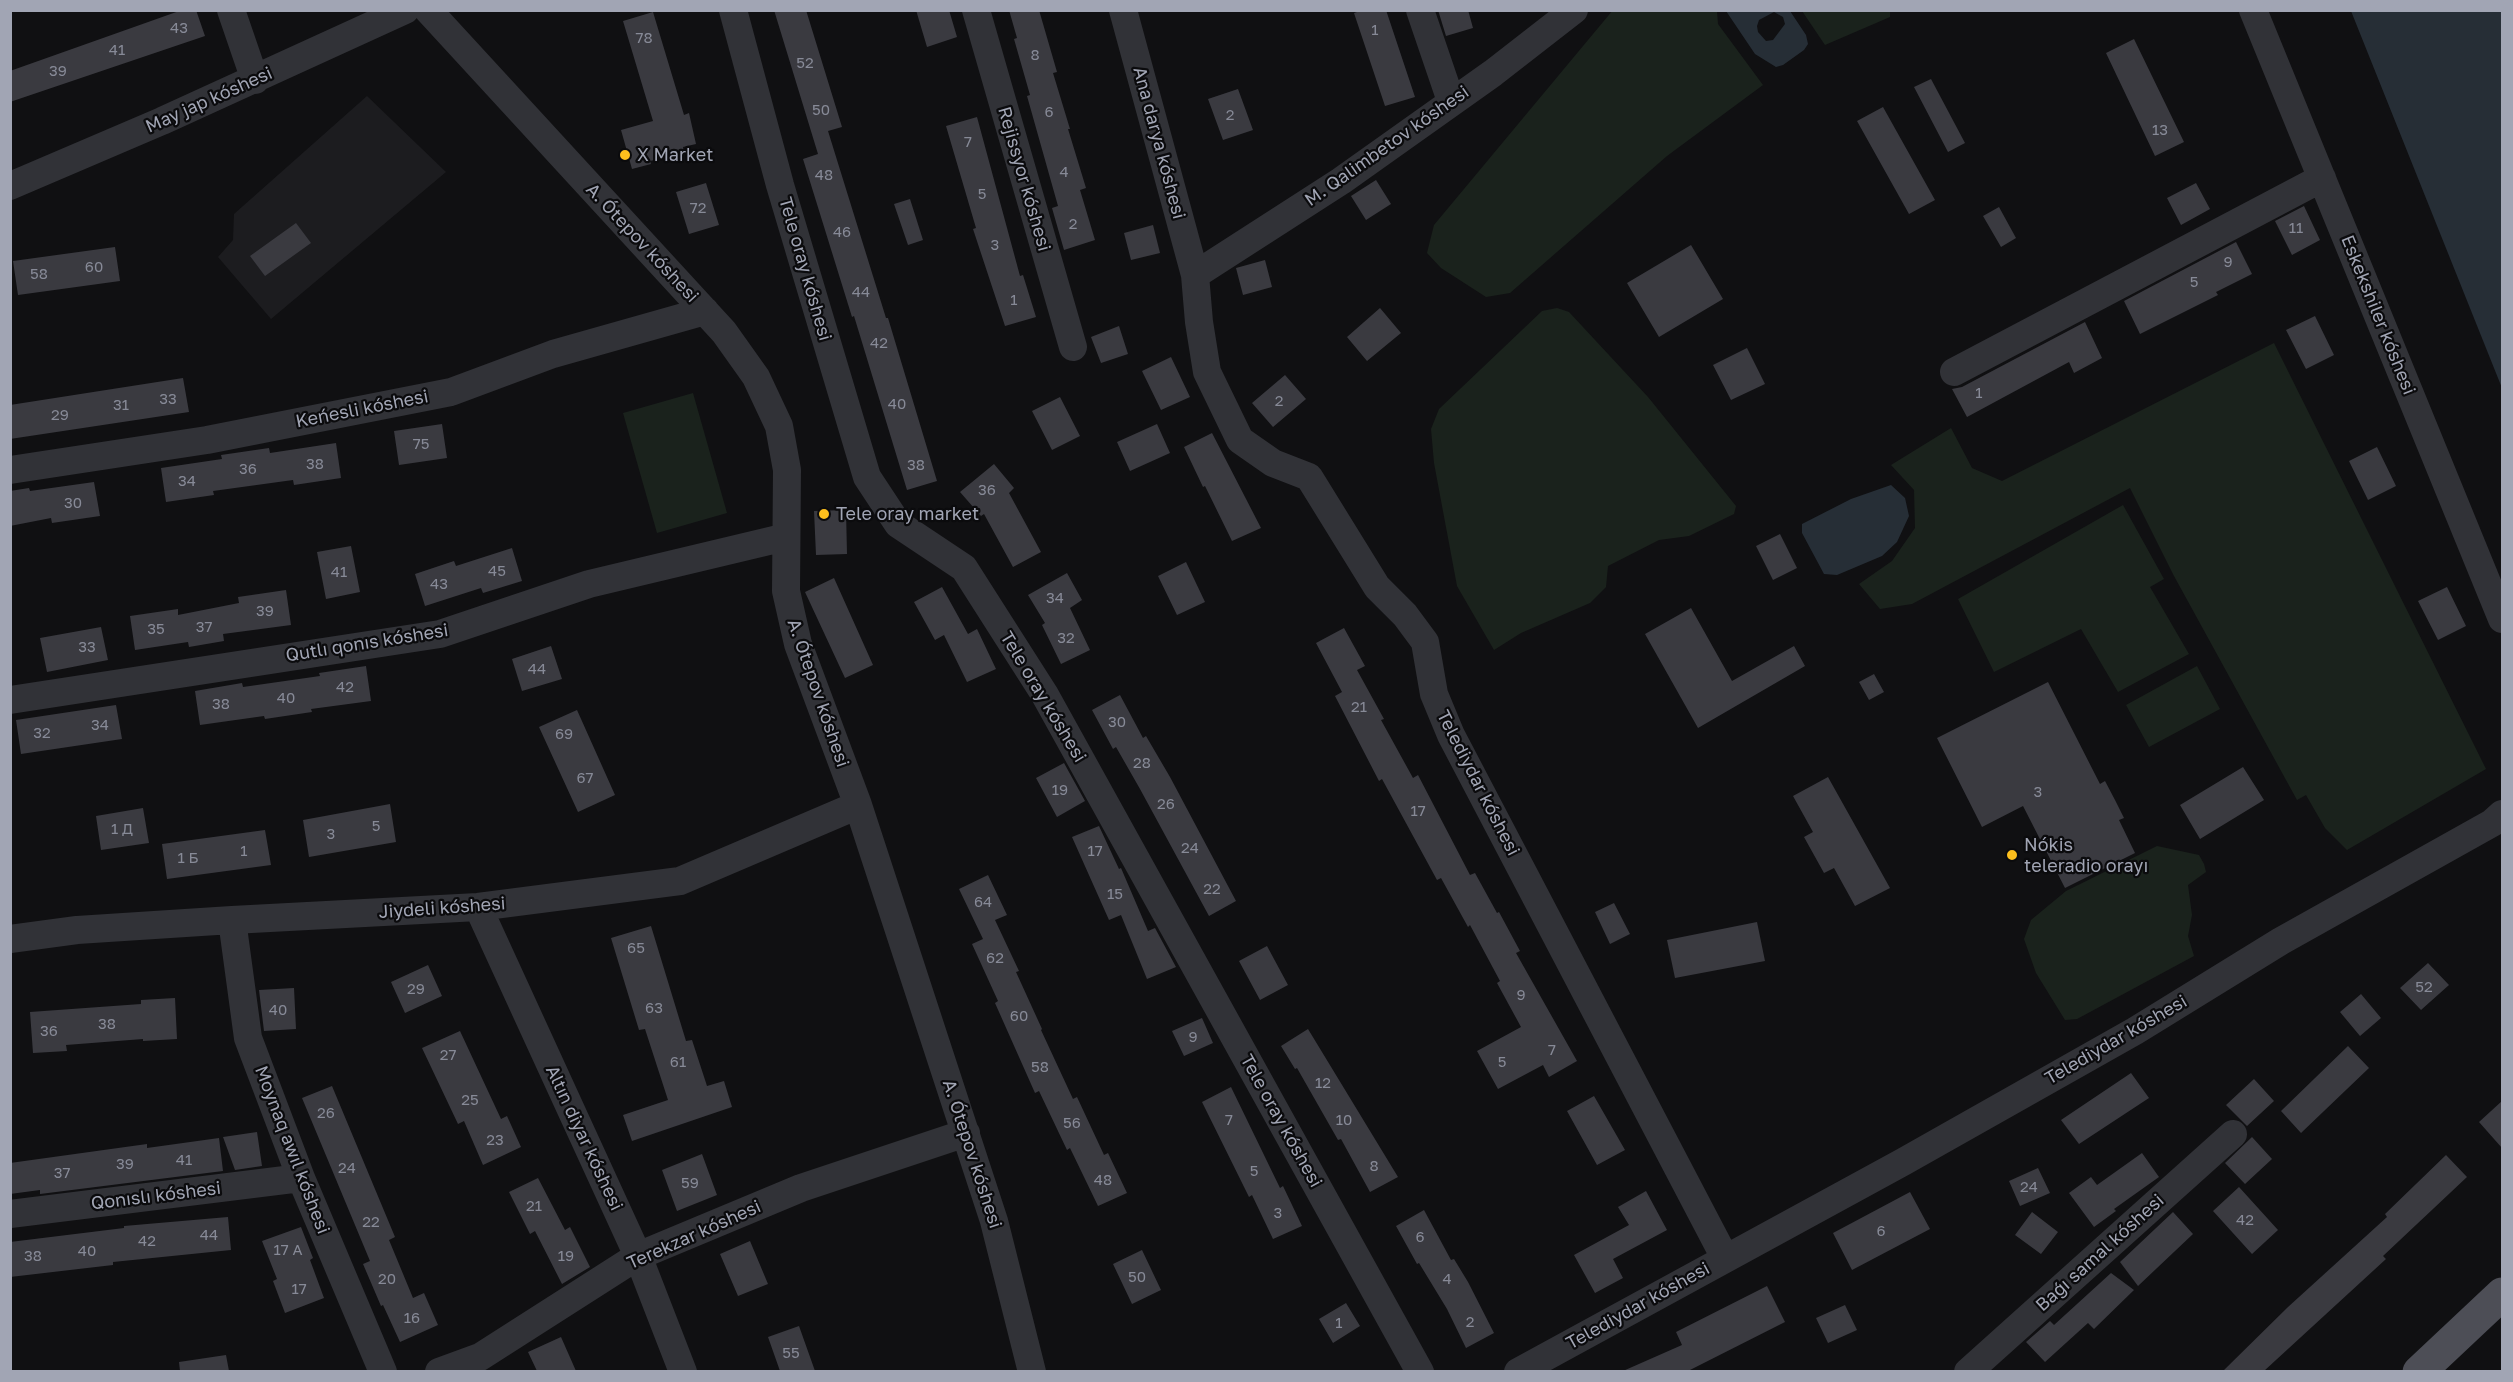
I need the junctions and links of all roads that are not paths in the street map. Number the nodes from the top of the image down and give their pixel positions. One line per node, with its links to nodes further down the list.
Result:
1 (231, 10): 10 (street)
2 (405, 10): 10 (street, May jap kóshesi)
3 (428, 10): 15 (street, A. Ótepov kóshesi)
4 (733, 10): 38 (street, Tele oray kóshesi)
5 (976, 10): 16 (street, Rejissyor kóshesi)
6 (1122, 10): 14 (street, Ana darya kóshesi)
7 (1420, 10): 11 (street)
8 (1574, 10): 11 (street, M. Qalimbetov kóshesi)
9 (2253, 10): 12 (street, Eskekshiler kóshesi)
10 (255, 80): 13 (street, May jap kóshesi)
11 (1451, 101): 14 (street, M. Qalimbetov kóshesi)
12 (2322, 178): 17 (street); 20 (street, Eskekshiler kóshesi)
13 (10, 186)
14 (1195, 275): 32 (street, Telediydar kóshesi)
15 (705, 311): 18 (street, Keńesli kóshesi); 19 (street, A. Ótepov kóshesi)
16 (1073, 347)
17 (1954, 372)
18 (10, 471)
19 (786, 537): 21 (street, Qutlı qonıs kóshesi); 22 (street, A. Ótepov kóshesi)
20 (2502, 620)
21 (10, 700)
22 (858, 805): 24 (street, Jiydeli kóshesi); 27 (street, A. Ótepov kóshesi)
23 (2502, 814): 32 (street, Telediydar kóshesi)
24 (478, 908): 25 (street, Jiydeli kóshesi); 31 (street, Altın diyar kóshesi)
25 (232, 920): 26 (street, Jiydeli kóshesi); 29 (street, Moynaq awıl kóshesi)
26 (10, 939)
27 (966, 1133): 31 (street, Terekzar kóshesi); 37 (street, A. Ótepov kóshesi)
28 (2233, 1134): 40 (street, Baǵı samal kóshesi)
29 (301, 1178): 30 (street, Qonıslı kóshesi); 34 (street, Moynaq awıl kóshesi)
30 (10, 1215)
31 (638, 1256): 35 (street, Terekzar kóshesi); 36 (street, Altın diyar kóshesi)
32 (1725, 1258): 39 (street, Telediydar kóshesi)
33 (2502, 1294): 41 (main road)
34 (383, 1371)
35 (439, 1371)
36 (683, 1371)
37 (1032, 1371)
38 (1420, 1371)
39 (1518, 1371)
40 (1968, 1371)
41 (2419, 1371)

